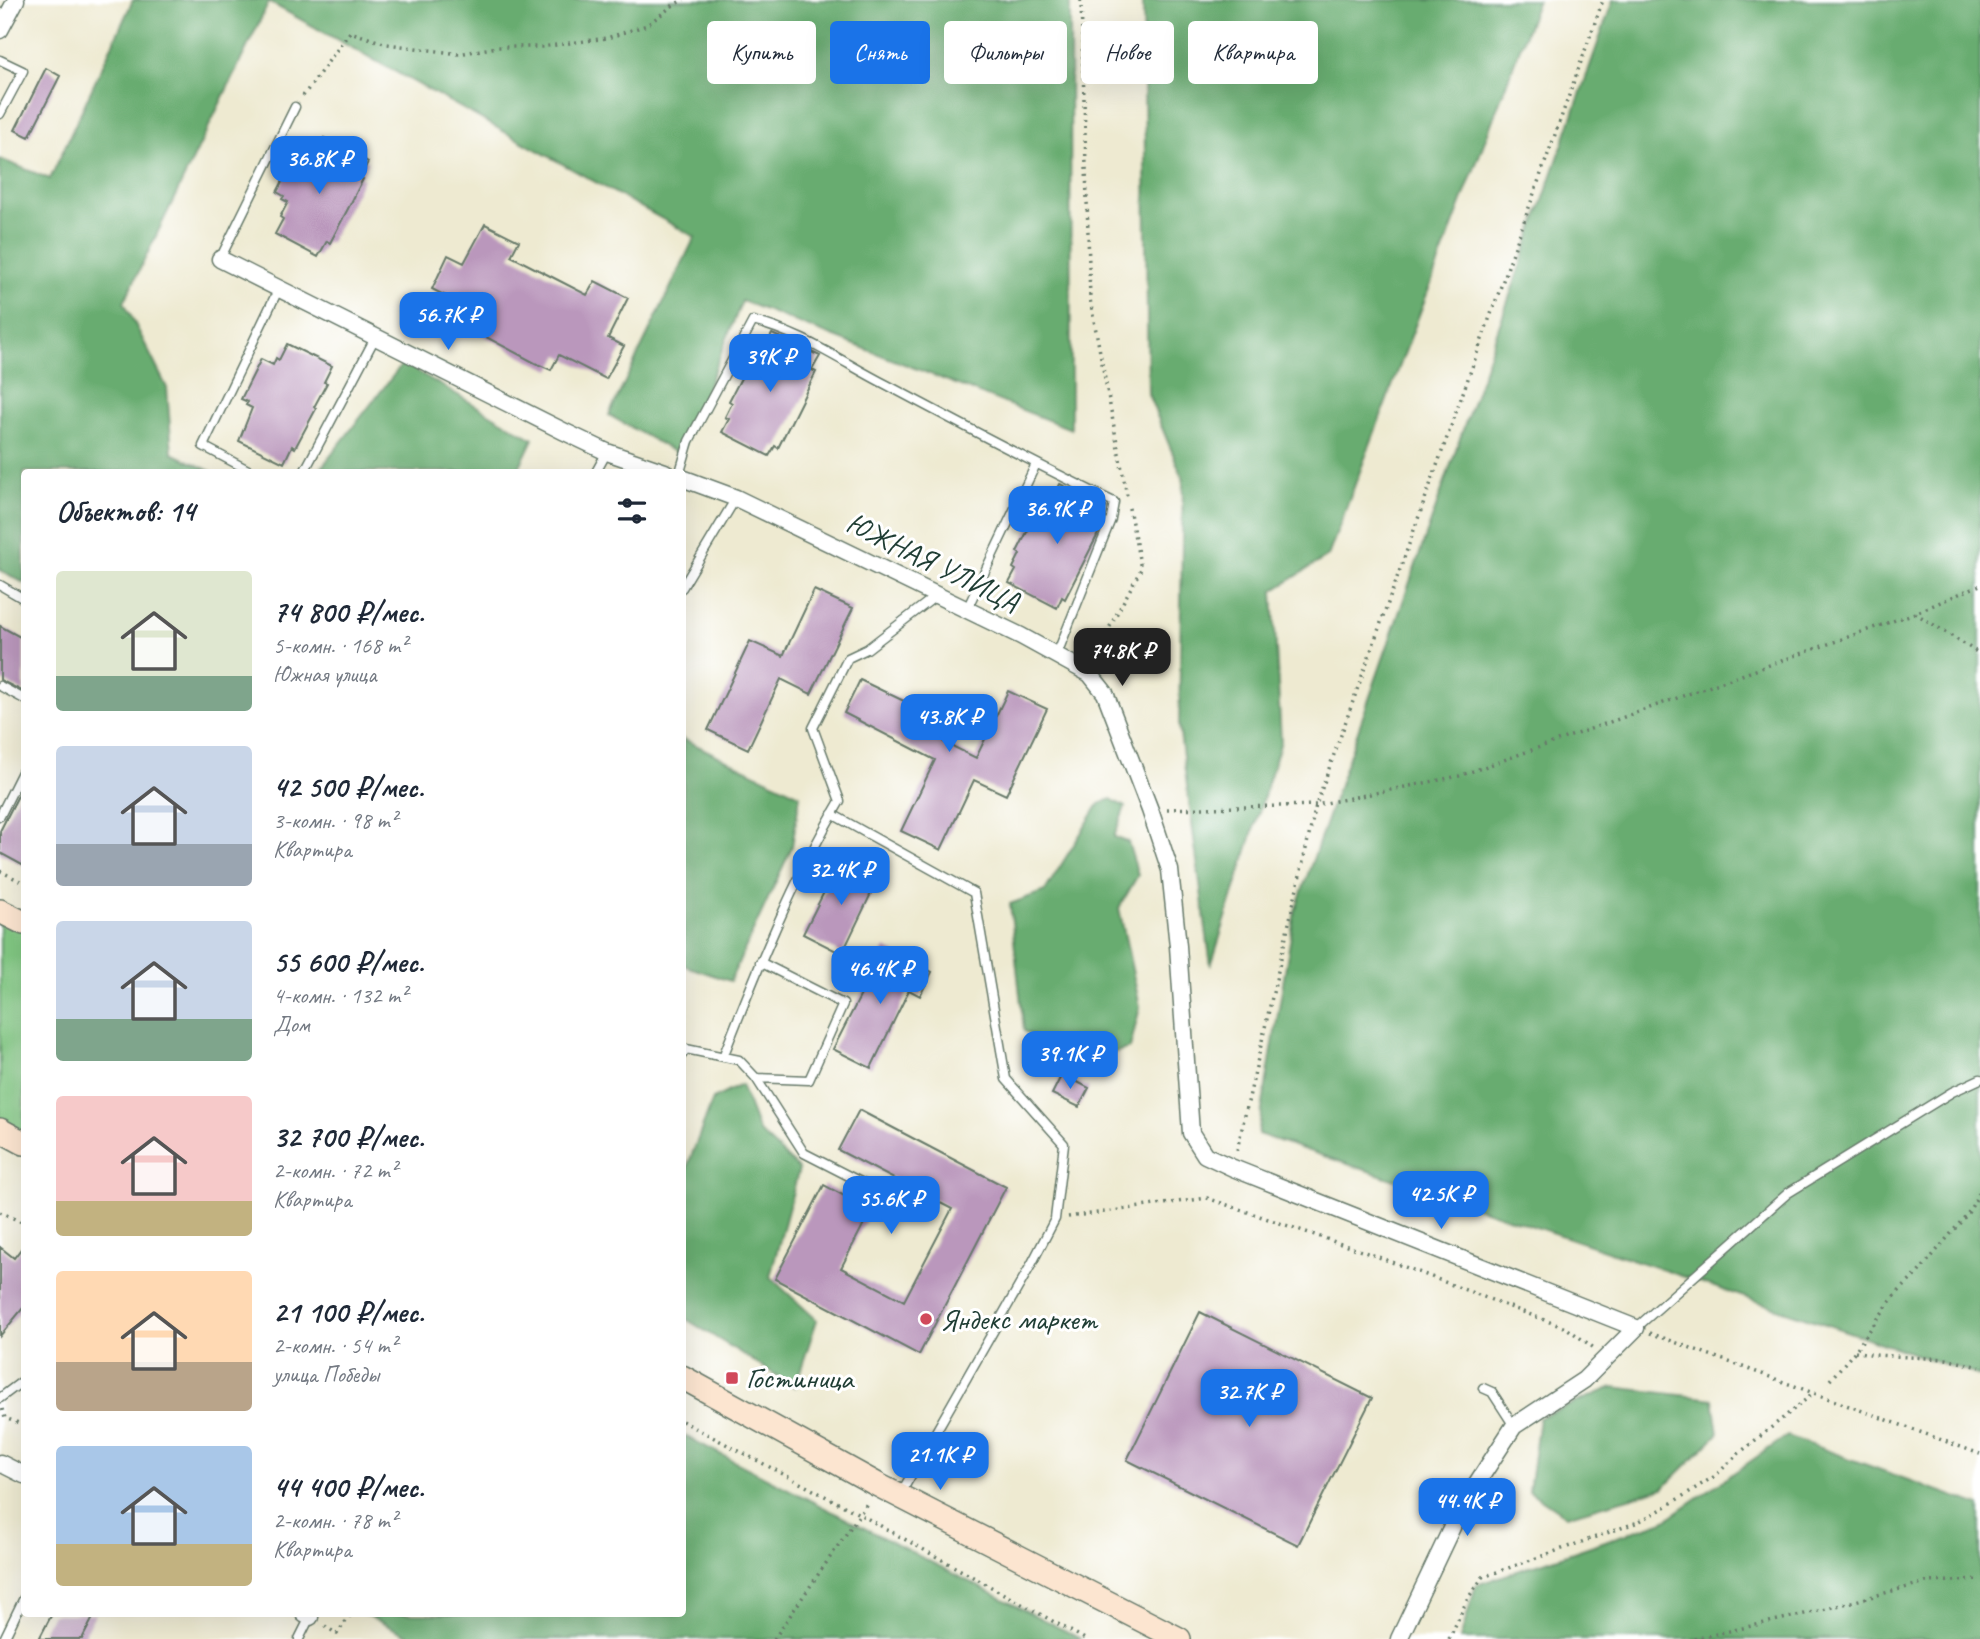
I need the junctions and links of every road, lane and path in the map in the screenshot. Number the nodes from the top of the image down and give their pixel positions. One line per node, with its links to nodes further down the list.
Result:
1 (16, 0): 5 (street)
2 (684, 0): 7 (path)
3 (1081, 0): 30 (path)
4 (1603, 0): 34 (path)
5 (0, 30)
6 (0, 60): 8 (lane)
7 (295, 107): 9 (lane)
8 (0, 114)
9 (220, 259): 10 (street)
10 (279, 288): 11 (street); 14 (lane)
11 (376, 336): 12 (street); 15 (lane)
12 (607, 452): 16 (lane); 17 (street)
13 (1036, 464): 18 (lane); 26 (lane); 28 (lane)
14 (246, 469)
15 (306, 469)
16 (598, 469)
17 (656, 469)
18 (681, 469)
19 (686, 479): 20 (street, ЮЖНАЯ УЛИЦА)
20 (736, 498): 21 (lane); 24 (street, ЮЖНАЯ УЛИЦА)
21 (686, 581)
22 (0, 585): 25 (lane)
23 (1980, 585): 27 (path)
24 (937, 596): 26 (street, ЮЖНАЯ УЛИЦА); 36 (lane)
25 (21, 597)
26 (967, 609): 28 (street, ЮЖНАЯ УЛИЦА)
27 (1915, 613): 29 (path); 34 (path)
28 (1057, 654): 30 (street, ЮЖНАЯ УЛИЦА)
29 (1980, 654)
30 (1090, 674): 35 (street, ЮЖНАЯ УЛИЦА)
31 (0, 686): 32 (lane)
32 (21, 697)
33 (21, 774): 37 (lane)
34 (1316, 805): 35 (path); 47 (path)
35 (1150, 810): 47 (street, ЮЖНАЯ УЛИЦА)
36 (832, 814): 40 (lane); 51 (lane)
37 (0, 816)
38 (0, 870): 39 (path)
39 (21, 881)
40 (760, 962): 42 (lane); 43 (lane)
41 (686, 1049): 42 (lane)
42 (723, 1057): 43 (lane)
43 (756, 1077): 50 (lane)
44 (1980, 1079): 53 (lane)
45 (0, 1130): 46 (street)
46 (21, 1141)
47 (1233, 1168): 53 (street, ЮЖНАЯ УЛИЦА)
48 (1980, 1192): 54 (path)
49 (0, 1212): 52 (path)
50 (925, 1215)
51 (1055, 1219): 55 (path); 70 (lane)
52 (21, 1222)
53 (1636, 1328): 55 (street); 61 (path)
54 (1855, 1351): 56 (path); 58 (path)
55 (1607, 1357): 65 (street)
56 (1980, 1367)
57 (686, 1379): 69 (street)
58 (1829, 1380)
59 (21, 1382): 62 (lane)
60 (1483, 1388): 65 (lane)
61 (1814, 1393): 66 (path); 83 (path)
62 (0, 1399): 64 (path)
63 (686, 1423): 71 (path)
64 (21, 1424)
65 (1514, 1426): 82 (street)
66 (1980, 1454)
67 (0, 1463): 68 (street)
68 (21, 1474)
69 (878, 1485): 70 (street); 71 (path)
70 (899, 1496): 81 (street)
71 (861, 1515): 79 (path); 80 (path)
72 (1980, 1580): 84 (path)
73 (21, 1604): 77 (lane)
74 (306, 1617): 78 (lane)
75 (310, 1617): 76 (path)
76 (349, 1617)
77 (4, 1639)
78 (299, 1639)
79 (774, 1639)
80 (1085, 1639)
81 (1179, 1639)
82 (1399, 1639)
83 (1449, 1639)
84 (1693, 1639)

